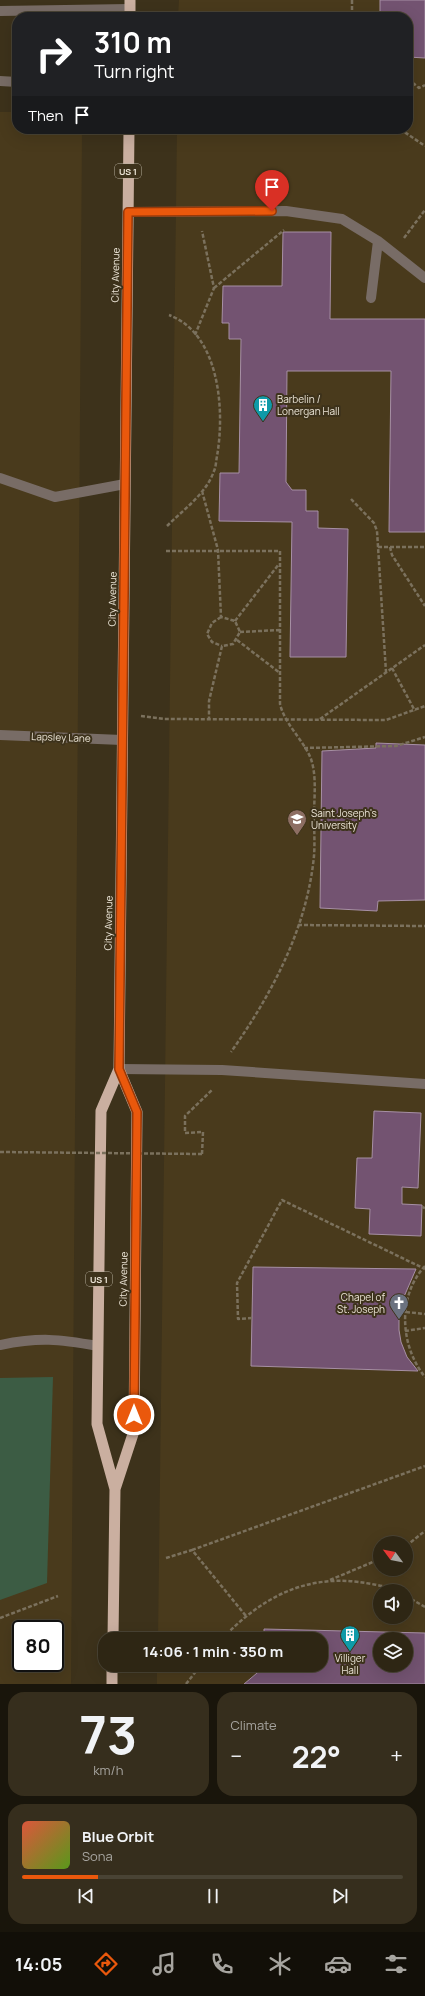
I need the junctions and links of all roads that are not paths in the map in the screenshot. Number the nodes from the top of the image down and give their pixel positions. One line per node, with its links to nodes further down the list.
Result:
1 (53, 4): 2 (street); 3 (street)
2 (130, 9)
3 (0, 11)
4 (0, 81): 5 (street)
5 (12, 82)
6 (129, 134): 7 (highway, City Avenue / US 1)
7 (128, 212): 8 (street); 12 (highway, City Avenue / US 1)
8 (378, 241): 9 (street); 10 (street)
9 (425, 278)
10 (371, 298)
11 (0, 478): 12 (street)
12 (125, 484): 14 (highway, City Avenue / US 1)
13 (0, 735): 14 (street, Lapsley Lane)
14 (122, 740): 15 (highway, City Avenue / US 1)
15 (119, 1069): 16 (street); 18 (highway, City Avenue / US 1); 19 (highway, City Avenue / US 1)
16 (425, 1084)
17 (0, 1345): 18 (street)
18 (98, 1346): 19 (highway, City Avenue / US 1)
19 (115, 1489): 20 (highway, City Avenue / US 1)
20 (112, 1632)
21 (112, 1672): 22 (highway)
22 (112, 1684)

